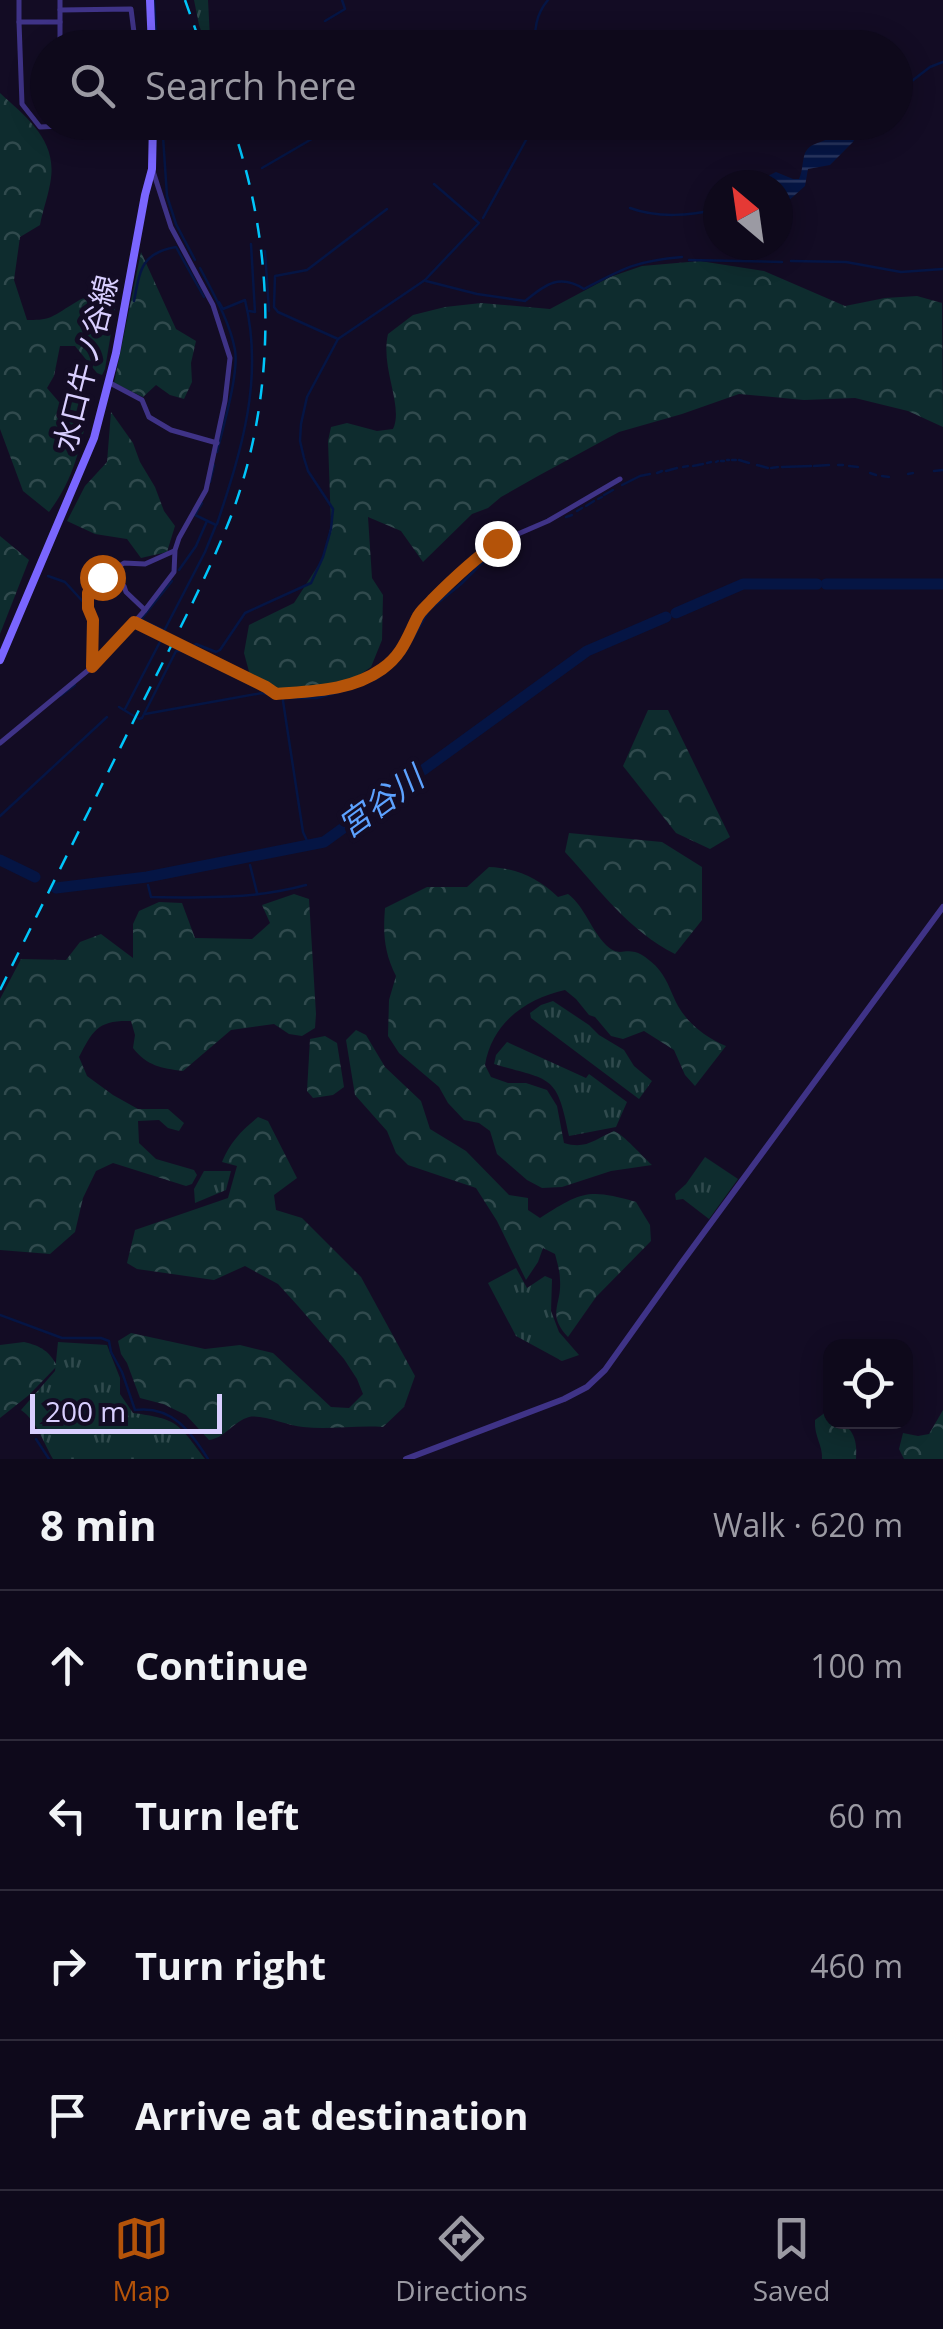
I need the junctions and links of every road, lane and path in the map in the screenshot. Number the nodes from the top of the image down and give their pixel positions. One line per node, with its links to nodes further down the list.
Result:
1 (19, 0): 9 (street)
2 (60, 0): 7 (street)
3 (95, 0): 8 (street)
4 (123, 0): 6 (street)
5 (150, 0): 13 (main road)
6 (124, 9): 8 (street); 12 (street)
7 (60, 10): 8 (street); 10 (street)
8 (95, 10)
9 (19, 22): 10 (street); 14 (street)
10 (60, 22): 11 (street)
11 (60, 30)
12 (134, 30)
13 (151, 30)
14 (30, 114)
15 (152, 140): 16 (main road, 水口牛ノ谷線)
16 (152, 168): 17 (main road, 水口牛ノ谷線); 18 (street)
17 (110, 384): 18 (street); 24 (main road, 水口牛ノ谷線)
18 (217, 442): 20 (street)
19 (620, 479): 23 (street)
20 (174, 550): 22 (street); 25 (street)
21 (124, 586): 22 (street)
22 (145, 610): 23 (street)
23 (134, 622): 25 (street)
24 (0, 660)
25 (92, 667): 26 (street)
26 (0, 744)
27 (943, 907): 28 (street)
28 (406, 1459)

